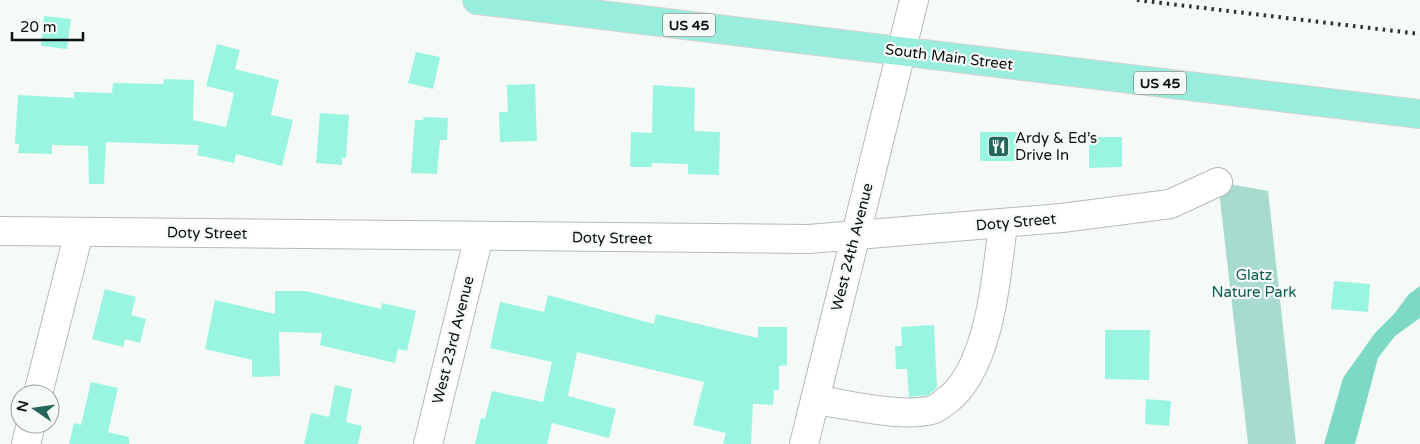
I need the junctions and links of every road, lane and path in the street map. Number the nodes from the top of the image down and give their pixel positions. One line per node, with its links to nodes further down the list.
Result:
1 (477, 0): 3 (main road, South Main Street / US 45)
2 (914, 0): 3 (street, West 24th Avenue)
3 (900, 51): 4 (main road, South Main Street / US 45); 9 (street, West 24th Avenue)
4 (1420, 114)
5 (1218, 182): 6 (street, Doty Street)
6 (1003, 223): 9 (street, Doty Street); 12 (street)
7 (0, 231): 8 (street, Doty Street)
8 (79, 232): 10 (street, Doty Street); 11 (street)
9 (854, 234): 10 (street, Doty Street); 12 (street, West 24th Avenue)
10 (479, 236): 13 (street, West 23rd Avenue)
11 (41, 384)
12 (815, 400): 14 (street, West 24th Avenue)
13 (428, 444)
14 (804, 444)

